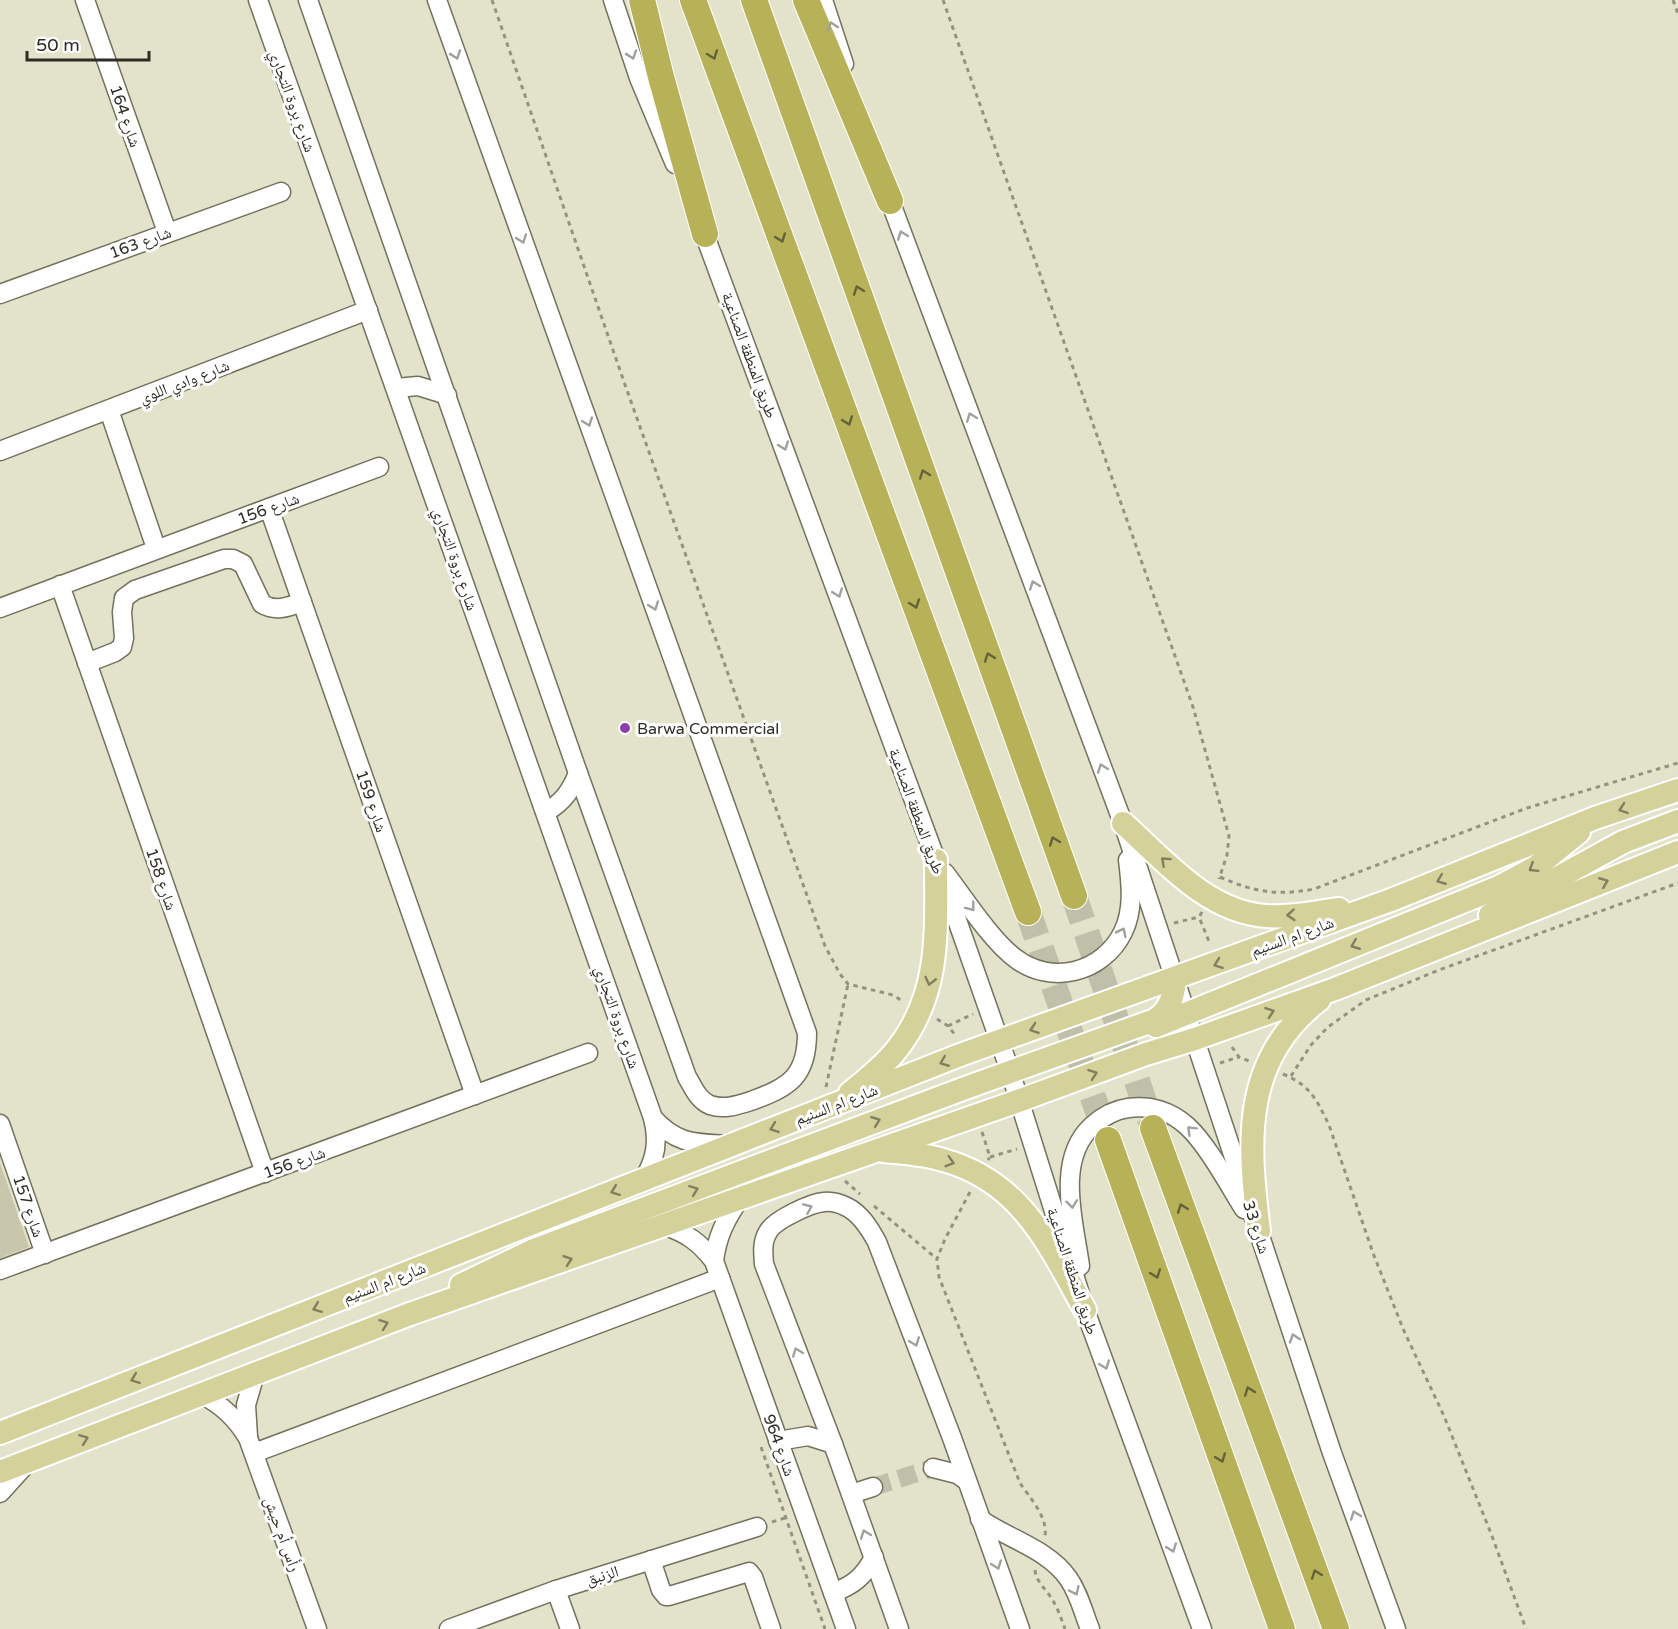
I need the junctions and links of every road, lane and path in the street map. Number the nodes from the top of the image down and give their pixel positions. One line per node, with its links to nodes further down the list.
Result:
1 (85, 0): 17 (street, شارع 164)
2 (258, 0): 20 (street, شارع بروة التجاري)
3 (308, 0): 22 (street)
4 (437, 0): 33 (street, one-way to 33)
5 (492, 0): 51 (path)
6 (613, 0): 18 (street, طريق المنطقة الصناعية, one-way to 18)
7 (642, 0): 18 (highway)
8 (693, 0): 45 (highway, one-way to 45)
9 (754, 0): 43 (highway, one-way to 9)
10 (806, 0): 16 (highway)
11 (823, 0): 16 (street, one-way to 11)
12 (944, 0): 42 (path)
13 (1673, 0): 14 (path)
14 (1678, 14)
15 (281, 192): 17 (street, شارع 163)
16 (890, 201): 38 (street, one-way to 16)
17 (167, 232): 19 (street, شارع 163)
18 (705, 234): 40 (street, طريق المنطقة الصناعية, one-way to 40)
19 (0, 294)
20 (368, 310): 21 (street, شارع بروة التجاري); 23 (street, شارع وادي اللوي)
21 (396, 388): 22 (street); 35 (street, شارع بروة التجاري)
22 (447, 396): 33 (street)
23 (109, 410): 24 (street, شارع وادي اللوي); 27 (street)
24 (0, 451)
25 (379, 467): 26 (street, شارع 156)
26 (269, 508): 27 (street, شارع 156); 29 (street, شارع 159)
27 (156, 548): 28 (street, شارع 156)
28 (60, 585): 30 (street, شارع 156); 31 (street, شارع 158)
29 (302, 602): 31 (street); 65 (street, شارع 159)
30 (0, 608)
31 (87, 663): 78 (street, شارع 158)
32 (1678, 763): 42 (path)
33 (578, 773): 35 (street)
34 (1678, 790): 36 (main road, شارع ام السنيم, one-way to 36)
35 (546, 812): 69 (street, شارع بروة التجاري)
36 (1595, 818): 44 (main road, شارع ام السنيم, one-way to 44); 55 (main road, one-way to 55)
37 (1678, 821): 48 (main road)
38 (1123, 823): 40 (street, one-way to 38); 42 (main road, one-way to 38); 47 (street, شارع 33)
39 (1678, 852): 48 (main road, one-way to 39)
40 (936, 860): 53 (street, طريق المنطقة الصناعية); 54 (main road, one-way to 54)
41 (1678, 884): 64 (path)
42 (1214, 887): 44 (main road, one-way to 42); 46 (path)
43 (1074, 896)
44 (1391, 900): 49 (main road, شارع ام السنيم, one-way to 49)
45 (1028, 912)
46 (1199, 917): 47 (path); 49 (path)
47 (1158, 927): 50 (street, شارع 33)
48 (1413, 958): 52 (main road)
49 (1217, 964): 50 (main road, شارع ام السنيم)
50 (1175, 980): 55 (street, شارع 33); 59 (main road, شارع ام السنيم, one-way to 59); 63 (main road)
51 (848, 984): 54 (path); 67 (path)
52 (1335, 989): 57 (main road, one-way to 52); 62 (main road)
53 (987, 1008): 56 (path); 59 (street, طريق المنطقة الصناعية)
54 (921, 1009): 56 (path); 67 (main road)
55 (1186, 1014): 58 (street, شارع 33); 66 (main road)
56 (948, 1026): 61 (path)
57 (1225, 1028): 58 (main road); 62 (path)
58 (1195, 1039): 66 (main road, one-way to 58); 84 (street, شارع 33)
59 (999, 1042): 61 (main road, شارع ام السنيم); 63 (street, طريق المنطقة الصناعية)
60 (588, 1053): 65 (street, شارع 156)
61 (960, 1055): 67 (main road, شارع ام السنيم, one-way to 67)
62 (1265, 1066): 64 (path); 84 (main road)
63 (1010, 1071): 66 (street, طريق المنطقة الصناعية); 91 (main road, one-way to 63)
64 (1290, 1077): 127 (path)
65 (475, 1095): 78 (street, شارع 156)
66 (1018, 1101): 68 (main road); 74 (street, طريق المنطقة الصناعية)
67 (828, 1108): 73 (main road, شارع ام السنيم, one-way to 73)
68 (976, 1116): 75 (main road); 76 (path)
69 (653, 1118): 73 (street, شارع بروة التجاري); 79 (street, شارع بروة التجاري)
70 (0, 1124): 85 (street, شارع 157)
71 (1153, 1128): 125 (highway, one-way to 71)
72 (1108, 1140): 124 (highway, one-way to 124)
73 (728, 1145): 79 (main road, شارع ام السنيم)
74 (1032, 1145): 76 (path); 90 (street, طريق المنطقة الصناعية)
75 (876, 1150): 76 (main road, one-way to 76); 77 (main road)
76 (985, 1165): 86 (path); 90 (main road)
77 (829, 1167): 80 (path); 81 (main road)
78 (265, 1173): 85 (street, شارع 156)
79 (643, 1180): 95 (main road, شارع ام السنيم, one-way to 95)
80 (865, 1198)
81 (739, 1200): 83 (main road); 87 (street)
82 (874, 1205): 86 (path)
83 (665, 1226): 87 (street, شارع 964); 91 (main road, one-way to 83)
84 (1259, 1231): 90 (street, one-way to 90); 126 (street, شارع 33, one-way to 84)
85 (45, 1254): 88 (street, شارع 156)
86 (937, 1259): 108 (path)
87 (714, 1261): 89 (street, شارع 964)
88 (0, 1270)
89 (720, 1278): 94 (street, شارع 964); 99 (street)
90 (1085, 1310): 123 (street, طريق المنطقة الصناعية, one-way to 123)
91 (410, 1314): 92 (main road, one-way to 91)
92 (255, 1374): 93 (main road); 99 (street, رأس أم حيش)
93 (201, 1394): 99 (street, رأس أم حيش); 100 (main road, one-way to 93)
94 (771, 1422): 97 (street, شارع 964); 117 (path)
95 (0, 1433)
96 (952, 1438): 98 (street, one-way to 96); 102 (street); 102 (street)
97 (778, 1441): 98 (street); 112 (street, شارع 964)
98 (832, 1444): 105 (street)
99 (251, 1446): 113 (street, رأس أم حيش)
100 (29, 1460): 101 (main road); 104 (street)
101 (0, 1472)
102 (968, 1481): 106 (street)
103 (873, 1487): 105 (street)
104 (0, 1493)
105 (851, 1494): 109 (street, one-way to 105)
106 (980, 1519): 108 (street); 120 (street, one-way to 120)
107 (757, 1527): 110 (street, الزنبق)
108 (1037, 1551): 121 (path); 122 (street, one-way to 122)
109 (874, 1557): 112 (street); 119 (street)
110 (651, 1560): 111 (street, الزنبق); 116 (street)
111 (556, 1590): 114 (street, الزنبق); 115 (street)
112 (833, 1593): 118 (street, شارع 964)
113 (317, 1629)
114 (448, 1629)
115 (570, 1629)
116 (771, 1629)
117 (825, 1629)
118 (846, 1629)
119 (899, 1629)
120 (1020, 1629)
121 (1065, 1629)
122 (1090, 1629)
123 (1202, 1629)
124 (1282, 1629)
125 (1336, 1629)
126 (1396, 1629)
127 (1526, 1629)

